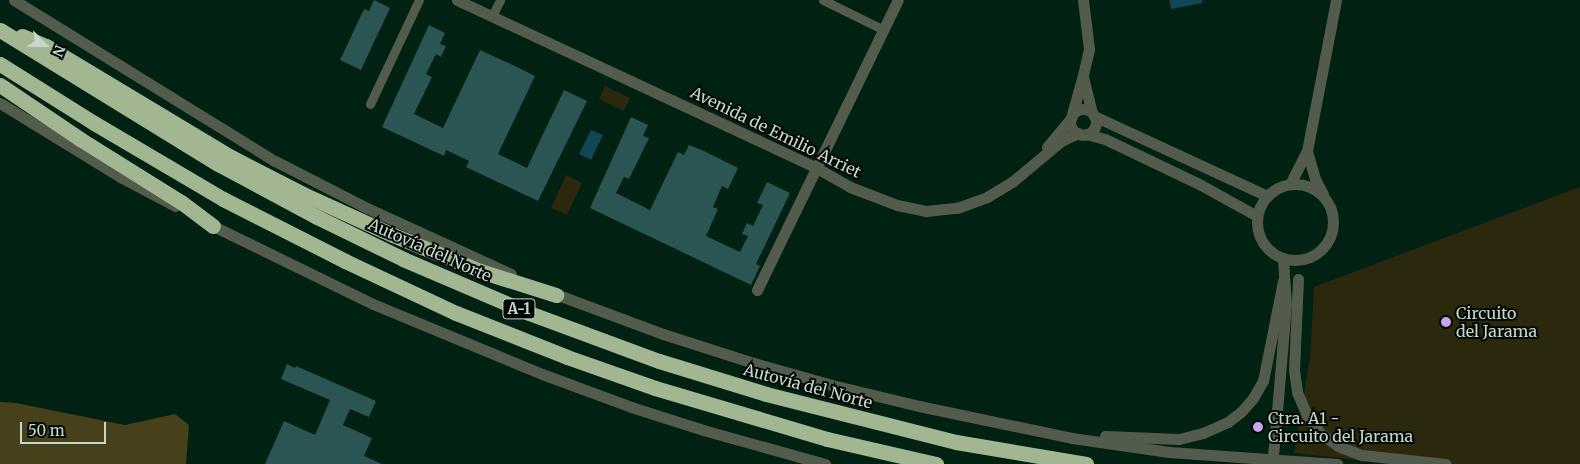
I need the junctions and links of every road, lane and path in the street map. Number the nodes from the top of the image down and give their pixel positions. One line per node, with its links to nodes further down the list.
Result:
1 (14, 0): 33 (street)
2 (419, 0): 16 (street)
3 (457, 0): 9 (street, Avenida de Emilio Arriet)
4 (500, 0): 9 (street)
5 (823, 0): 11 (street)
6 (898, 0): 11 (street)
7 (1083, 0): 13 (street)
8 (1336, 0): 20 (street)
9 (492, 16): 22 (street, Avenida de Emilio Arriet)
10 (0, 28): 33 (highway); 38 (highway, Autovía del Norte / A-1)
11 (884, 30): 22 (street)
12 (0, 64): 37 (highway, A-1)
13 (1083, 75): 17 (street); 18 (street)
14 (0, 85): 27 (highway)
15 (0, 103): 27 (street)
16 (370, 104)
17 (1093, 114): 18 (street); 19 (street); 24 (street)
18 (1071, 118): 19 (street); 21 (street)
19 (1082, 134): 21 (street, Avenida de Emilio Arriet); 26 (street)
20 (1307, 151): 23 (street); 25 (street)
21 (1042, 155): 22 (street, Avenida de Emilio Arriet)
22 (816, 167): 32 (street)
23 (1290, 184): 24 (street); 25 (street)
24 (1267, 196): 26 (street)
25 (1325, 198): 29 (street)
26 (1258, 216): 28 (street)
27 (213, 226): 36 (street)
28 (1283, 258): 29 (street); 31 (street)
29 (1307, 258): 30 (street)
30 (1298, 279): 34 (street); 41 (street)
31 (1283, 281): 34 (street); 35 (street)
32 (757, 290)
33 (556, 295): 35 (street)
34 (1286, 305): 39 (street, bridge)
35 (1005, 424): 40 (street)
36 (825, 464)
37 (936, 464)
38 (1086, 464)
39 (1272, 464)
40 (1338, 464)
41 (1446, 464)

